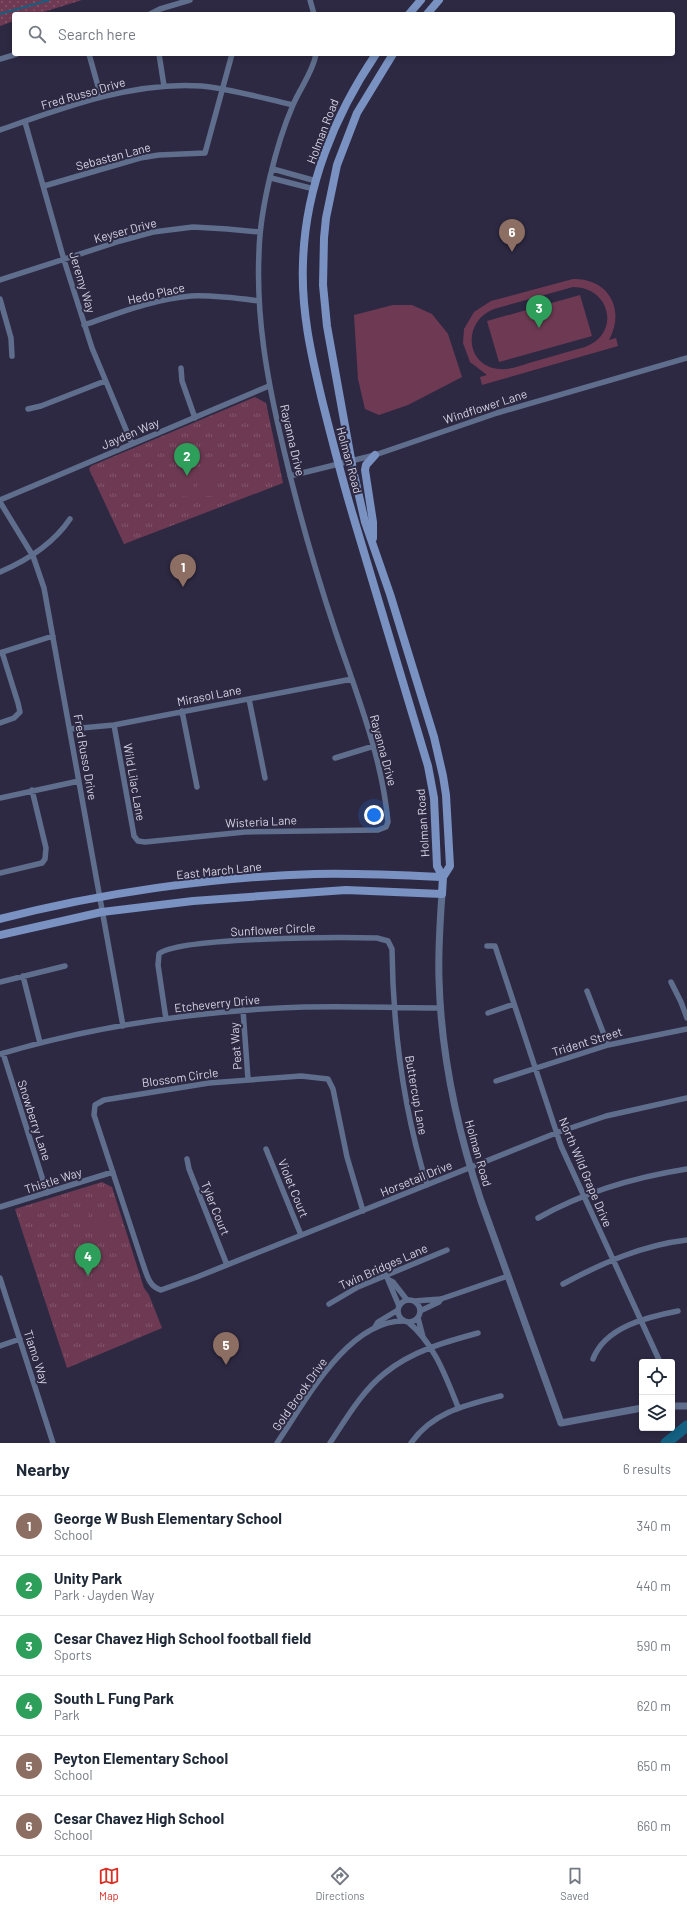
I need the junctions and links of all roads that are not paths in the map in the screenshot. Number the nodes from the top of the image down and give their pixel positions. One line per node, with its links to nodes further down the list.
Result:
1 (190, 0): 5 (street)
2 (310, 0): 6 (street)
3 (421, 0): 7 (main road)
4 (439, 0): 8 (main road)
5 (154, 12)
6 (313, 12)
7 (411, 12)
8 (429, 12)
9 (12, 56): 16 (street)
10 (89, 56): 19 (street)
11 (159, 56): 17 (street)
12 (231, 56): 18 (street, Sebastan Lane)
13 (315, 56): 20 (street, Rayanna Drive)
14 (375, 56): 25 (main road, Holman Road)
15 (392, 56): 43 (main road, Holman Road)
16 (0, 59)
17 (164, 86): 18 (street, Fred Russo Drive); 19 (street, Fred Russo Drive)
18 (222, 89): 20 (street, Fred Russo Drive); 26 (street, Sebastan Lane)
19 (101, 97): 21 (street, Fred Russo Drive)
20 (293, 105): 23 (street, Rayanna Drive)
21 (25, 122): 22 (street, Fred Russo Drive); 26 (street, Jeremy Way)
22 (0, 130)
23 (273, 169): 24 (street, Rayanna Drive); 25 (street)
24 (271, 178): 27 (street); 28 (street, Rayanna Drive)
25 (316, 181): 27 (main road, Holman Road)
26 (44, 186): 29 (street, Jeremy Way)
27 (314, 190): 44 (main road, Holman Road)
28 (260, 232): 29 (street, Keyser Drive); 32 (street, Rayanna Drive)
29 (64, 260): 30 (street, Keyser Drive); 33 (street, Jeremy Way)
30 (0, 280)
31 (0, 299): 34 (street)
32 (259, 301): 33 (street, Hedo Place); 38 (street, Rayanna Drive)
33 (84, 324): 37 (street, Jeremy Way)
34 (12, 356)
35 (687, 358): 42 (street, Windflower Lane)
36 (181, 368): 40 (street)
37 (105, 381): 39 (street); 41 (street, Jeremy Way)
38 (269, 386): 40 (street, Jayden Way); 45 (street, Rayanna Drive)
39 (28, 409)
40 (195, 418): 41 (street, Jayden Way)
41 (132, 444): 46 (street, Jayden Way)
42 (375, 455): 43 (street, Windflower Lane); 48 (main road)
43 (351, 462): 44 (street, Windflower Lane); 48 (main road, Holman Road)
44 (338, 465): 45 (street, Windflower Lane); 69 (main road, Holman Road)
45 (290, 476): 53 (street, Rayanna Drive)
46 (0, 501): 49 (street, Fred Russo Drive)
47 (70, 519): 49 (street)
48 (372, 545): 69 (main road, Holman Road)
49 (33, 556): 50 (street); 51 (street, Fred Russo Drive)
50 (0, 572)
51 (53, 636): 52 (street); 58 (street, Fred Russo Drive)
52 (1, 652): 56 (street)
53 (352, 679): 54 (street, Mirasol Lane); 59 (street, Rayanna Drive)
54 (249, 699): 55 (street, Mirasol Lane); 61 (street)
55 (182, 712): 57 (street, Mirasol Lane); 63 (street)
56 (0, 723)
57 (114, 724): 58 (street, Mirasol Lane); 67 (street, Wild Lilac Lane)
58 (70, 729): 62 (street, Fred Russo Drive)
59 (374, 746): 60 (street); 66 (street, Rayanna Drive)
60 (335, 758)
61 (264, 778)
62 (79, 781): 64 (street); 71 (street, Fred Russo Drive)
63 (197, 786)
64 (32, 790): 65 (street); 68 (street)
65 (0, 798)
66 (386, 827): 67 (street, Wisteria Lane)
67 (138, 841)
68 (0, 873)
69 (443, 877): 70 (main road, Holman Road); 71 (main road, East March Lane)
70 (442, 894): 72 (main road); 83 (street, Holman Road)
71 (99, 898): 72 (street, Fred Russo Drive); 73 (main road, East March Lane)
72 (102, 912): 74 (main road); 88 (street, Fred Russo Drive)
73 (0, 919)
74 (0, 935)
75 (487, 946): 81 (street, North Wild Grape Drive)
76 (65, 966): 77 (street)
77 (23, 976): 78 (street); 90 (street)
78 (0, 982)
79 (670, 982): 86 (street)
80 (588, 991): 91 (street)
81 (514, 1004): 85 (street); 93 (street, North Wild Grape Drive)
82 (393, 1008): 83 (street, Etcheverry Drive); 84 (street, Etcheverry Drive); 87 (street, Sunflower Circle); 103 (street, Buttercup Lane)
83 (440, 1008): 100 (street, Holman Road)
84 (243, 1010): 87 (street, Etcheverry Drive); 94 (street, Peat Way)
85 (488, 1013)
86 (687, 1018)
87 (166, 1019): 88 (street, Etcheverry Drive)
88 (123, 1026): 90 (street, Etcheverry Drive)
89 (687, 1029): 91 (street, Trident Street)
90 (40, 1043): 92 (street, Etcheverry Drive)
91 (608, 1046): 93 (street, Trident Street)
92 (1, 1054): 104 (street, Snowberry Lane)
93 (535, 1069): 95 (street, Trident Street); 97 (street, North Wild Grape Drive)
94 (248, 1080): 102 (street, Blossom Circle); 107 (street, Blossom Circle)
95 (496, 1081)
96 (687, 1098): 97 (street, Horsetail Drive)
97 (556, 1133): 100 (street, Horsetail Drive); 105 (street, North Wild Grape Drive)
98 (266, 1149): 109 (street, Violet Court)
99 (187, 1159): 113 (street, Tyler Court)
100 (470, 1168): 103 (street, Horsetail Drive); 114 (street, Holman Road)
101 (687, 1169): 105 (street)
102 (112, 1172): 104 (street, Thistle Way); 118 (street, Blossom Circle)
103 (428, 1185): 107 (street, Horsetail Drive)
104 (47, 1193): 106 (street, Thistle Way)
105 (583, 1197): 108 (street); 112 (street, North Wild Grape Drive)
106 (0, 1207)
107 (363, 1211): 109 (street, Horsetail Drive)
108 (538, 1218)
109 (301, 1235): 113 (street, Horsetail Drive)
110 (687, 1240): 112 (street)
111 (447, 1250): 116 (street, Twin Bridges Lane)
112 (612, 1260): 117 (street); 127 (street, North Wild Grape Drive)
113 (227, 1265): 118 (street, Horsetail Drive)
114 (508, 1276): 119 (street); 141 (street, Holman Road)
115 (0, 1278): 132 (street, Tiamo Way)
116 (388, 1278): 120 (street); 122 (street, Twin Bridges Lane); 123 (street)
117 (564, 1284)
118 (157, 1289)
119 (441, 1299): 121 (street); 124 (street)
120 (407, 1300): 121 (street); 123 (street, Gold Brook Drive)
121 (414, 1301): 124 (street)
122 (329, 1304)
123 (398, 1308): 128 (street); 129 (street, Gold Brook Drive)
124 (420, 1311): 126 (street)
125 (678, 1311): 127 (street)
126 (418, 1318): 128 (street, Gold Brook Drive); 131 (street)
127 (641, 1320): 135 (street, North Wild Grape Drive); 136 (street)
128 (406, 1322): 129 (street, Gold Brook Drive); 131 (street)
129 (375, 1328): 143 (street, Gold Brook Drive)
130 (478, 1333): 134 (street)
131 (423, 1337): 134 (street)
132 (20, 1339): 133 (street); 142 (street, Tiamo Way)
133 (0, 1346)
134 (430, 1347): 140 (street); 144 (street)
135 (659, 1359)
136 (593, 1360)
137 (501, 1396): 140 (street)
138 (675, 1406): 139 (street)
139 (686, 1406)
140 (458, 1407): 145 (street)
141 (639, 1409)
142 (53, 1443)
143 (277, 1443)
144 (330, 1443)
145 (411, 1443)

